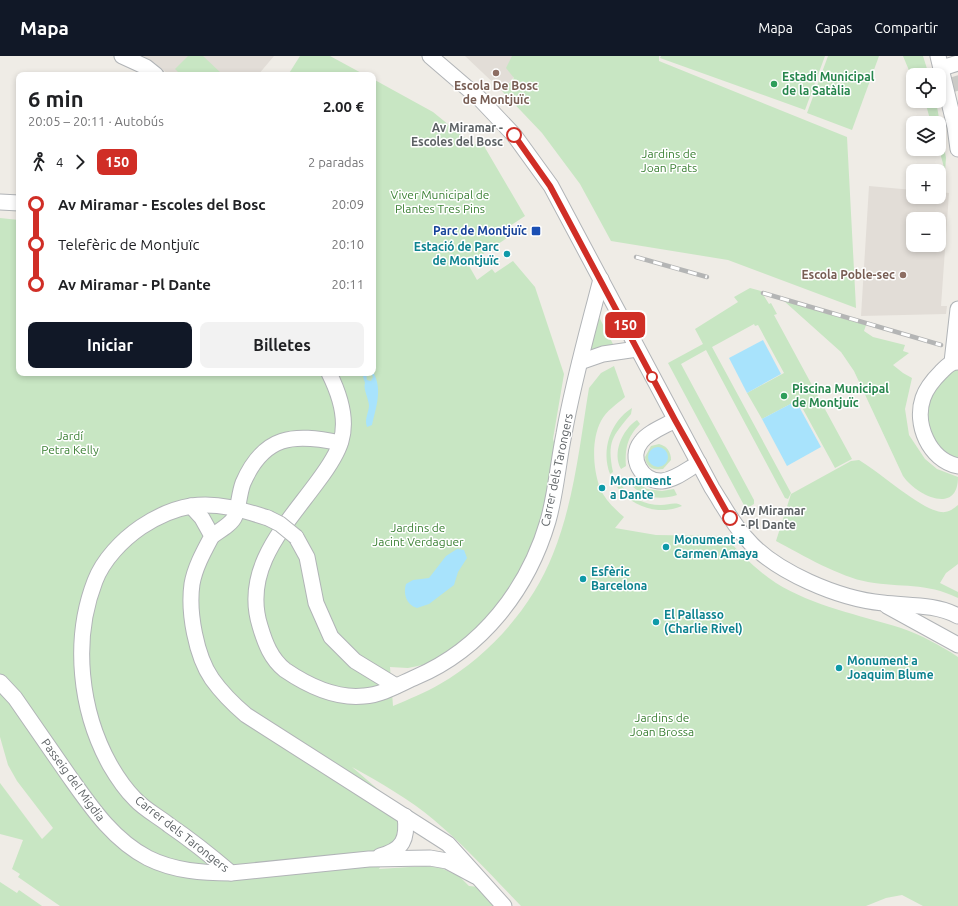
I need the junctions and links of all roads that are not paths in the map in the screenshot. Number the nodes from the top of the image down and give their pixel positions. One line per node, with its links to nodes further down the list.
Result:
1 (122, 56): 5 (street)
2 (430, 56): 10 (street)
3 (958, 63): 4 (street)
4 (946, 68)
5 (152, 72)
6 (946, 80): 7 (street)
7 (958, 149)
8 (0, 202): 9 (street)
9 (16, 203)
10 (601, 279): 12 (street); 13 (street, Carrer dels Tarongers)
11 (958, 309): 14 (street)
12 (637, 349): 13 (street); 16 (street)
13 (580, 362): 27 (street, Carrer dels Tarongers)
14 (955, 362): 19 (street)
15 (330, 376): 17 (street)
16 (675, 420): 18 (street); 18 (street)
17 (340, 443): 21 (street, Carrer dels Tarongers); 27 (street)
18 (699, 463): 23 (street)
19 (958, 466)
20 (191, 506): 21 (street, Carrer dels Tarongers); 22 (street); 30 (street, Carrer dels Tarongers)
21 (236, 508): 22 (street, Carrer dels Tarongers); 27 (street, Carrer dels Tarongers, bridge)
22 (212, 536): 28 (street, Carrer dels Tarongers)
23 (883, 603): 24 (street); 25 (street)
24 (958, 616)
25 (958, 645)
26 (0, 682): 30 (street, Passeig del Migdia)
27 (396, 686)
28 (405, 816): 29 (street, Carrer dels Tarongers); 31 (street, Carrer dels Tarongers)
29 (370, 859): 30 (street, Carrer dels Tarongers); 31 (street, Carrer dels Tarongers)
30 (231, 873)
31 (475, 876): 32 (street, Carrer dels Tarongers)
32 (504, 906)

